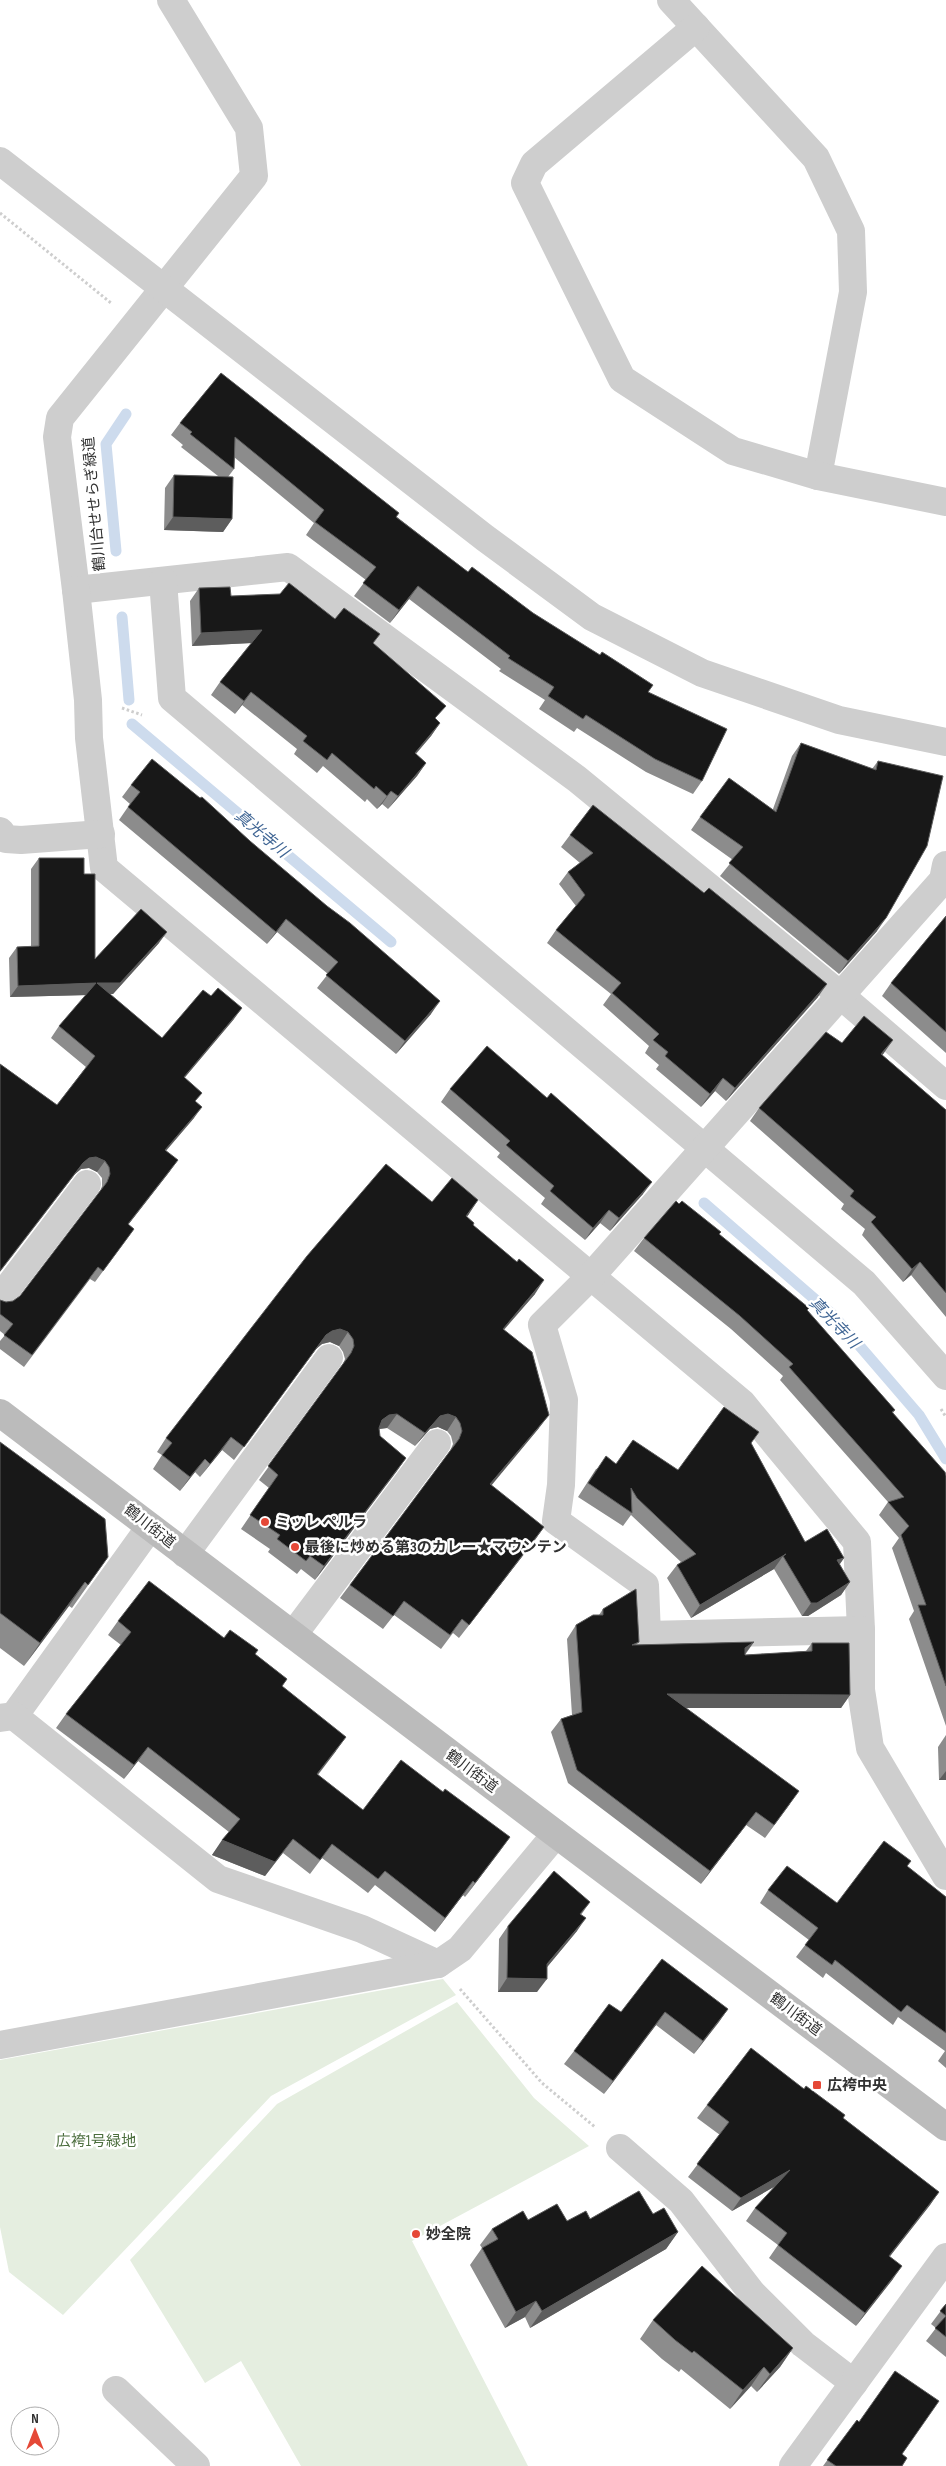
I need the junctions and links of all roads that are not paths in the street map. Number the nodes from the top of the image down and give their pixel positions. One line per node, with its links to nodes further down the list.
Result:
1 (171, 0): 5 (street)
2 (671, 0): 3 (street)
3 (696, 27): 6 (street); 6 (street)
4 (0, 161): 5 (street)
5 (165, 290): 9 (street); 10 (street)
6 (818, 476): 7 (street)
7 (946, 502)
8 (163, 581): 9 (street); 14 (street); 16 (street)
9 (76, 590): 12 (street)
10 (946, 742)
11 (0, 831): 12 (street)
12 (101, 834): 18 (street)
13 (945, 876): 14 (street)
14 (839, 994): 15 (street); 16 (street)
15 (946, 1086)
16 (703, 1148): 18 (street); 21 (street)
17 (86, 1184): 19 (street)
18 (592, 1275): 26 (street); 26 (street)
19 (0, 1298)
20 (329, 1358): 25 (street)
21 (946, 1376)
22 (0, 1412): 24 (main road, 鶴川街道)
23 (437, 1443): 27 (street)
24 (150, 1527): 25 (main road, 鶴川街道); 28 (street)
25 (185, 1554): 27 (main road, 鶴川街道)
26 (860, 1630): 30 (street)
27 (293, 1635): 29 (main road, 鶴川街道)
28 (7, 1717): 31 (street)
29 (556, 1834): 31 (street); 33 (main road, 鶴川街道)
30 (946, 1876)
31 (438, 1964): 32 (street)
32 (0, 2045)
33 (946, 2127)
34 (620, 2148): 36 (street)
35 (946, 2258): 36 (street)
36 (854, 2383): 39 (street)
37 (116, 2390): 38 (street)
38 (196, 2466)
39 (793, 2466)

